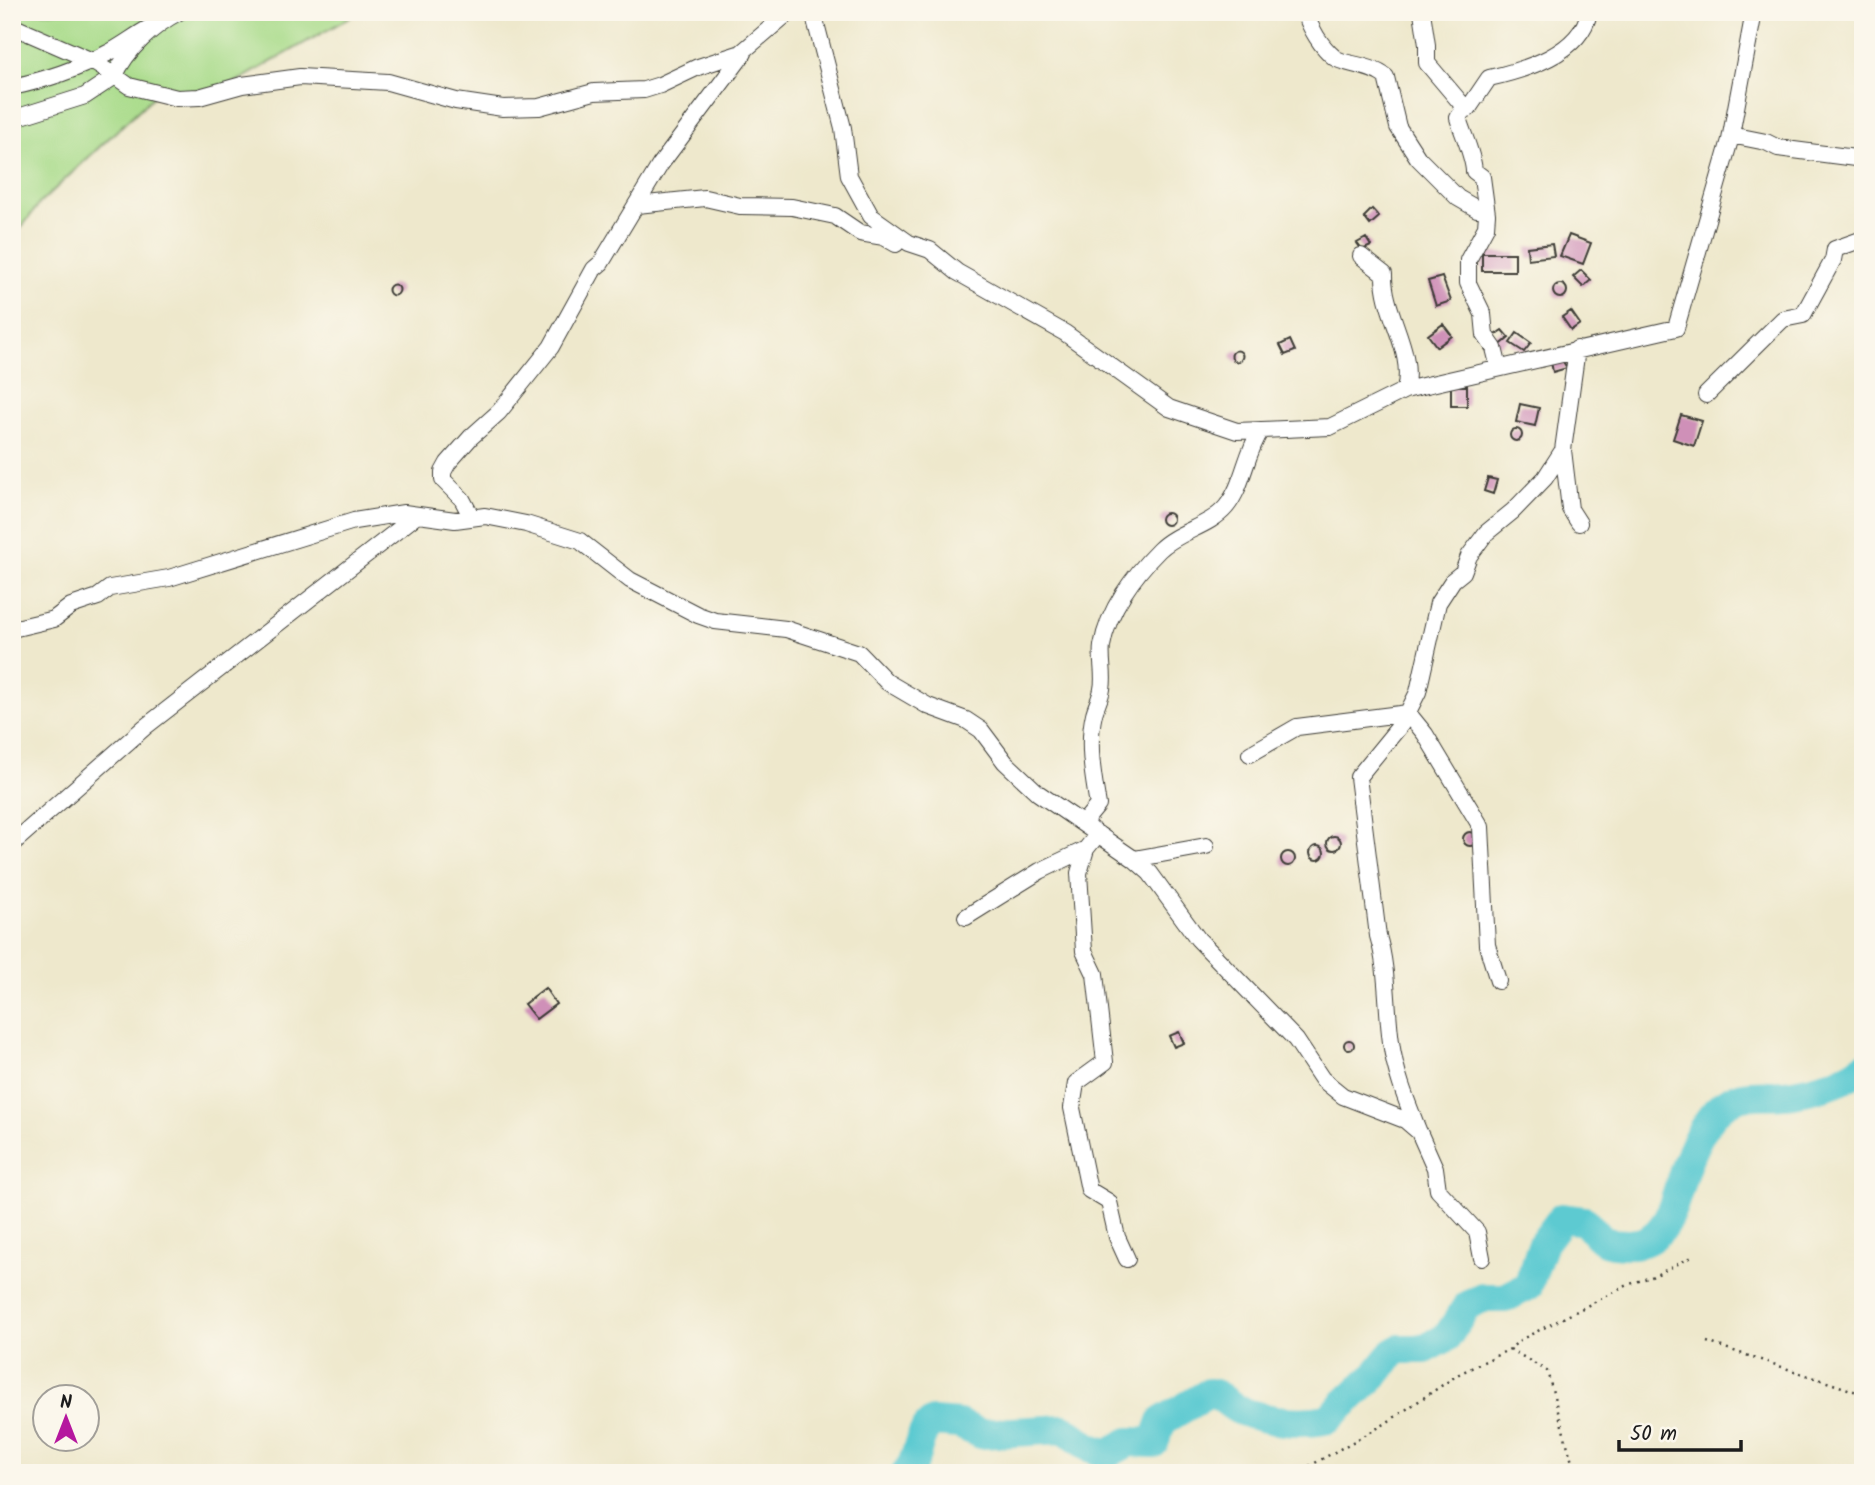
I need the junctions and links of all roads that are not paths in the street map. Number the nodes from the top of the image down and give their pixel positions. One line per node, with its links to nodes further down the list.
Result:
1 (179, 12): 8 (street)
2 (789, 12): 10 (street)
3 (813, 12): 21 (street)
4 (1305, 12): 19 (street)
5 (1422, 12): 14 (street)
6 (1589, 12): 14 (street)
7 (1754, 12): 16 (street)
8 (157, 23): 11 (street); 12 (street)
9 (12, 26): 11 (street)
10 (748, 48): 12 (street); 18 (street)
11 (90, 60): 12 (street); 13 (street)
12 (115, 76): 15 (street)
13 (12, 87)
14 (1463, 110): 19 (street)
15 (12, 119)
16 (1731, 135): 17 (street); 23 (street)
17 (1863, 159)
18 (637, 205): 21 (street); 30 (street)
19 (1486, 209): 24 (street)
20 (1863, 239): 26 (street)
21 (909, 243): 27 (street)
22 (1361, 256): 25 (street)
23 (1577, 349): 24 (street); 28 (street)
24 (1499, 368): 25 (street)
25 (1405, 390): 27 (street)
26 (1706, 395)
27 (1261, 430): 35 (street)
28 (1563, 450): 31 (street); 33 (street)
29 (416, 516): 30 (street); 32 (street); 37 (street)
30 (471, 516): 35 (street)
31 (1579, 523)
32 (12, 629)
33 (1408, 713): 34 (street); 42 (street); 43 (street)
34 (1250, 754)
35 (1084, 822): 36 (street)
36 (1098, 834): 39 (street); 40 (street)
37 (12, 844)
38 (1206, 846): 40 (street)
39 (1086, 849): 41 (street); 45 (street)
40 (1134, 859): 43 (street)
41 (966, 917)
42 (1498, 981)
43 (1419, 1132): 44 (street)
44 (1482, 1258)
45 (1128, 1259)

